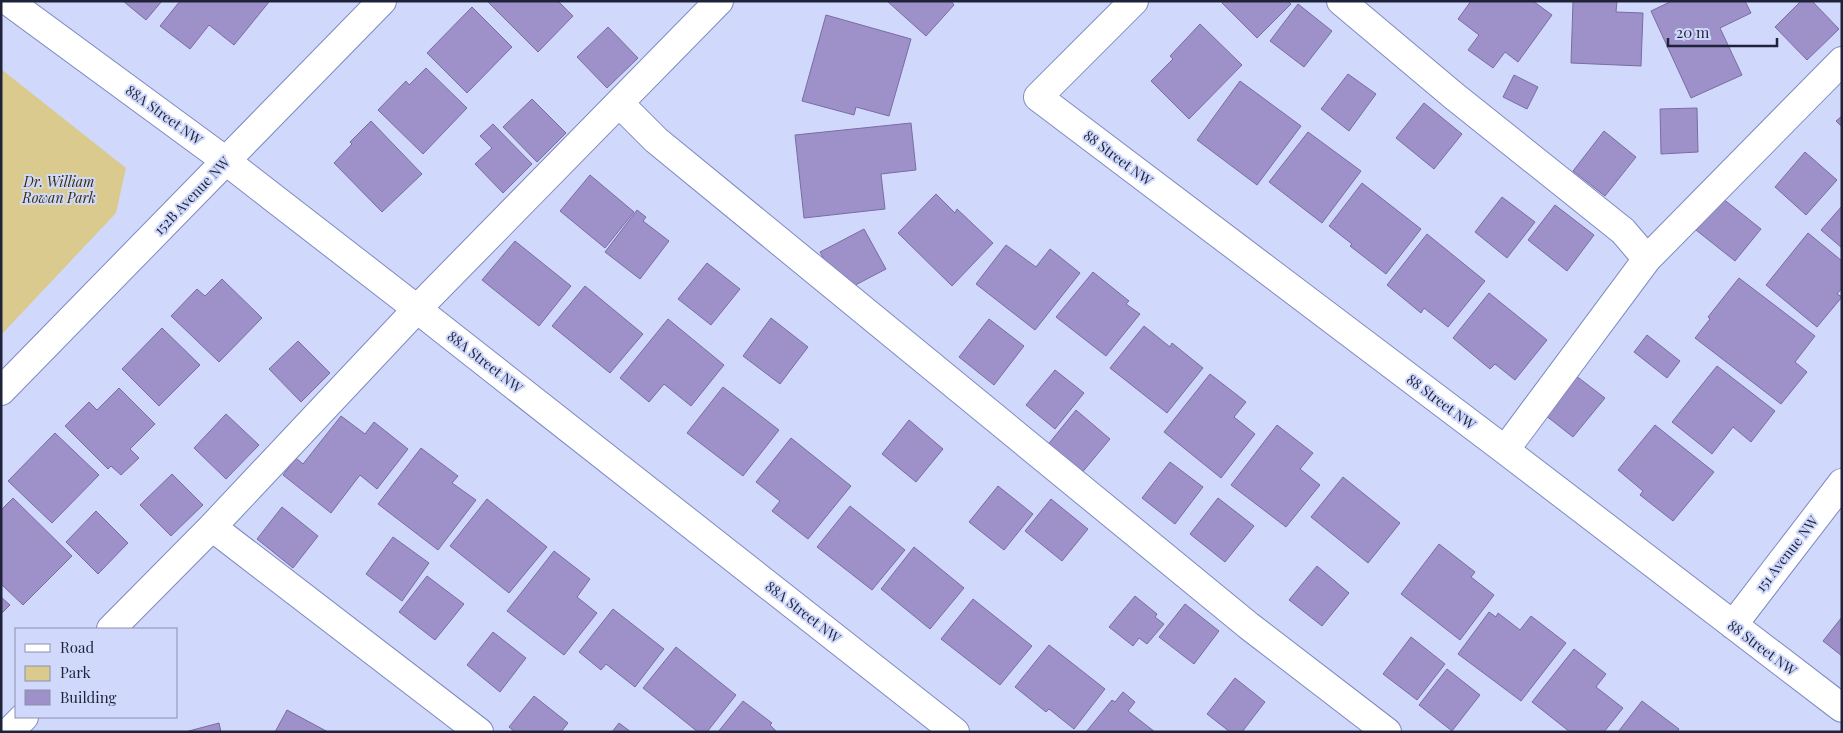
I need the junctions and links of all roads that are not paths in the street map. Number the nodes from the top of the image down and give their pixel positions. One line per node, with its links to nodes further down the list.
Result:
1 (8, 1): 8 (street, 88A Street NW)
2 (382, 1): 8 (street, 152B Avenue NW)
3 (719, 1): 7 (street)
4 (1134, 1): 12 (street, 88 Street NW)
5 (1340, 1): 9 (street)
6 (1842, 61): 9 (street)
7 (620, 104): 10 (street); 22 (street)
8 (226, 161): 10 (street, 88A Street NW); 11 (street, 152B Avenue NW)
9 (1647, 259): 12 (street)
10 (418, 308): 14 (street); 21 (street, 88A Street NW)
11 (1, 391)
12 (1505, 450): 15 (street, 88 Street NW)
13 (1842, 483): 15 (street, 151 Avenue NW)
14 (212, 527): 16 (street); 20 (street)
15 (1733, 625): 17 (street, 88 Street NW)
16 (112, 628)
17 (1842, 708)
18 (23, 718): 19 (street)
19 (9, 732)
20 (479, 732)
21 (955, 732)
22 (1387, 732)

